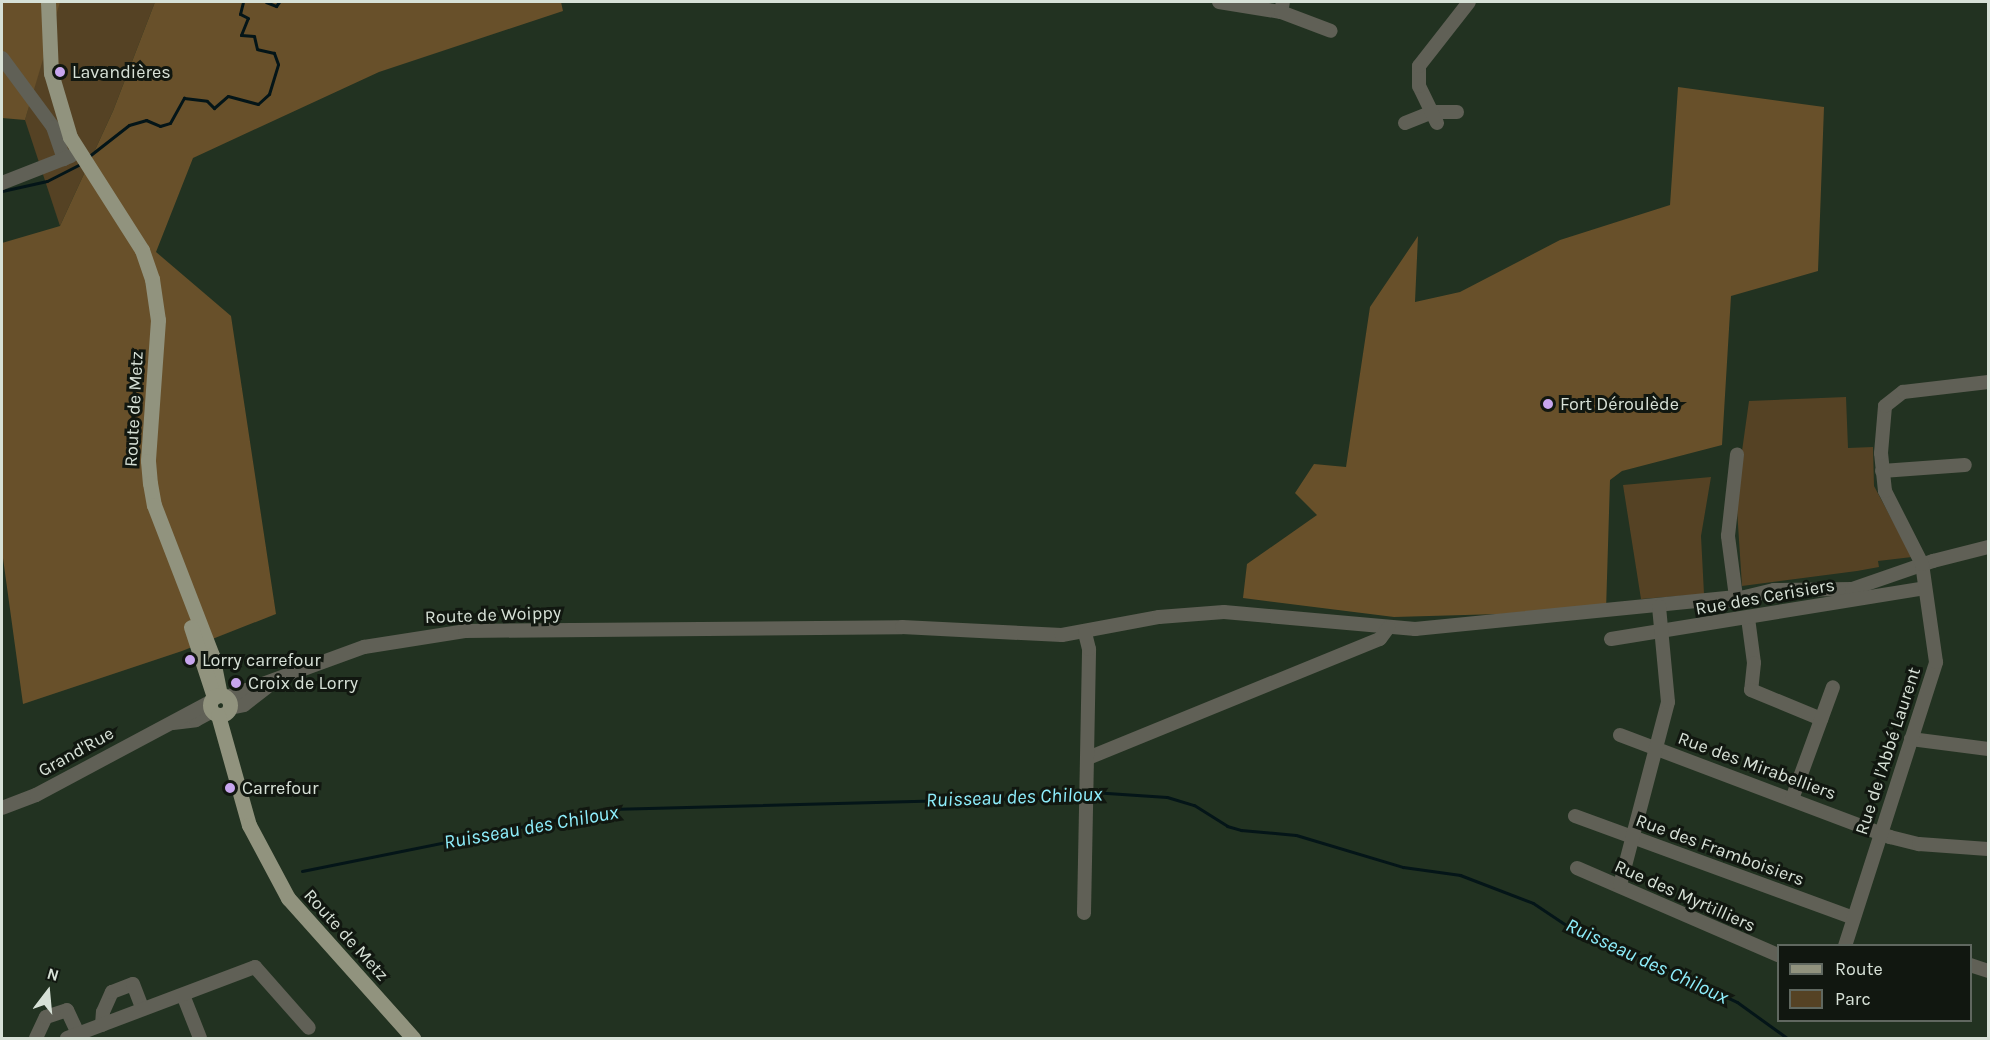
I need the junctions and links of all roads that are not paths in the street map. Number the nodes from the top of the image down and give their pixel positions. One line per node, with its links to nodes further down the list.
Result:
1 (48, 2): 11 (main road, Route de Metz)
2 (1219, 2): 4 (street)
3 (1469, 2): 8 (street)
4 (1282, 7): 5 (street)
5 (1331, 31)
6 (2, 58): 10 (street)
7 (1457, 112): 8 (street)
8 (1435, 118): 9 (street)
9 (1405, 123)
10 (64, 159): 11 (street); 12 (street)
11 (82, 159): 28 (main road, Route de Metz)
12 (2, 183)
13 (1989, 382): 16 (street)
14 (1737, 454): 20 (street)
15 (1965, 465): 16 (street)
16 (1882, 471): 18 (street)
17 (1989, 547): 18 (street, Route de Woippy)
18 (1922, 564): 19 (street, Rue de l'Abbé Laurent); 20 (street, Route de Woippy)
19 (1925, 588): 22 (street, Rue des Cerisiers); 32 (street, Rue de l'Abbé Laurent)
20 (1736, 597): 21 (street, Route de Woippy)
21 (1659, 610): 23 (street, Route de Woippy); 25 (street)
22 (1748, 618): 25 (street, Rue des Cerisiers); 29 (street)
23 (1388, 628): 24 (street, Route de Woippy); 35 (street)
24 (1085, 633): 28 (street, Route de Woippy); 35 (street)
25 (1660, 633): 26 (street, Rue des Cerisiers); 33 (street)
26 (1611, 639)
27 (1833, 687): 29 (street)
28 (220, 705): 30 (street, Grand'Rue); 30 (street, Grand'Rue); 57 (main road, Route de Metz)
29 (1821, 719): 36 (street)
30 (165, 724): 37 (street, Grand'Rue)
31 (1620, 735): 33 (street, Rue des Mirabelliers)
32 (1911, 739): 34 (street); 39 (street, Rue de l'Abbé Laurent)
33 (1657, 749): 36 (street, Rue des Mirabelliers); 40 (street)
34 (1989, 749)
35 (1088, 758): 44 (street)
36 (1792, 798): 39 (street, Rue des Mirabelliers)
37 (2, 808)
38 (1575, 816): 40 (street, Rue des Framboisiers)
39 (1881, 832): 41 (street, Rue des Mirabelliers); 45 (street, Rue de l'Abbé Laurent)
40 (1630, 842): 43 (street); 45 (street, Rue des Framboisiers)
41 (1989, 849)
42 (1578, 868): 43 (street, Rue des Myrtilliers)
43 (1620, 885): 47 (street, Rue des Myrtilliers)
44 (1084, 913)
45 (1852, 923): 46 (street, Rue de l'Abbé Laurent)
46 (1845, 944)
47 (1777, 954)
48 (1972, 965): 49 (street)
49 (1989, 971)
50 (183, 995): 51 (street); 53 (street); 56 (street)
51 (142, 1008): 52 (street); 52 (street)
52 (102, 1025): 54 (street)
53 (309, 1028)
54 (73, 1036): 55 (street)
55 (36, 1038)
56 (200, 1038)
57 (413, 1038)

